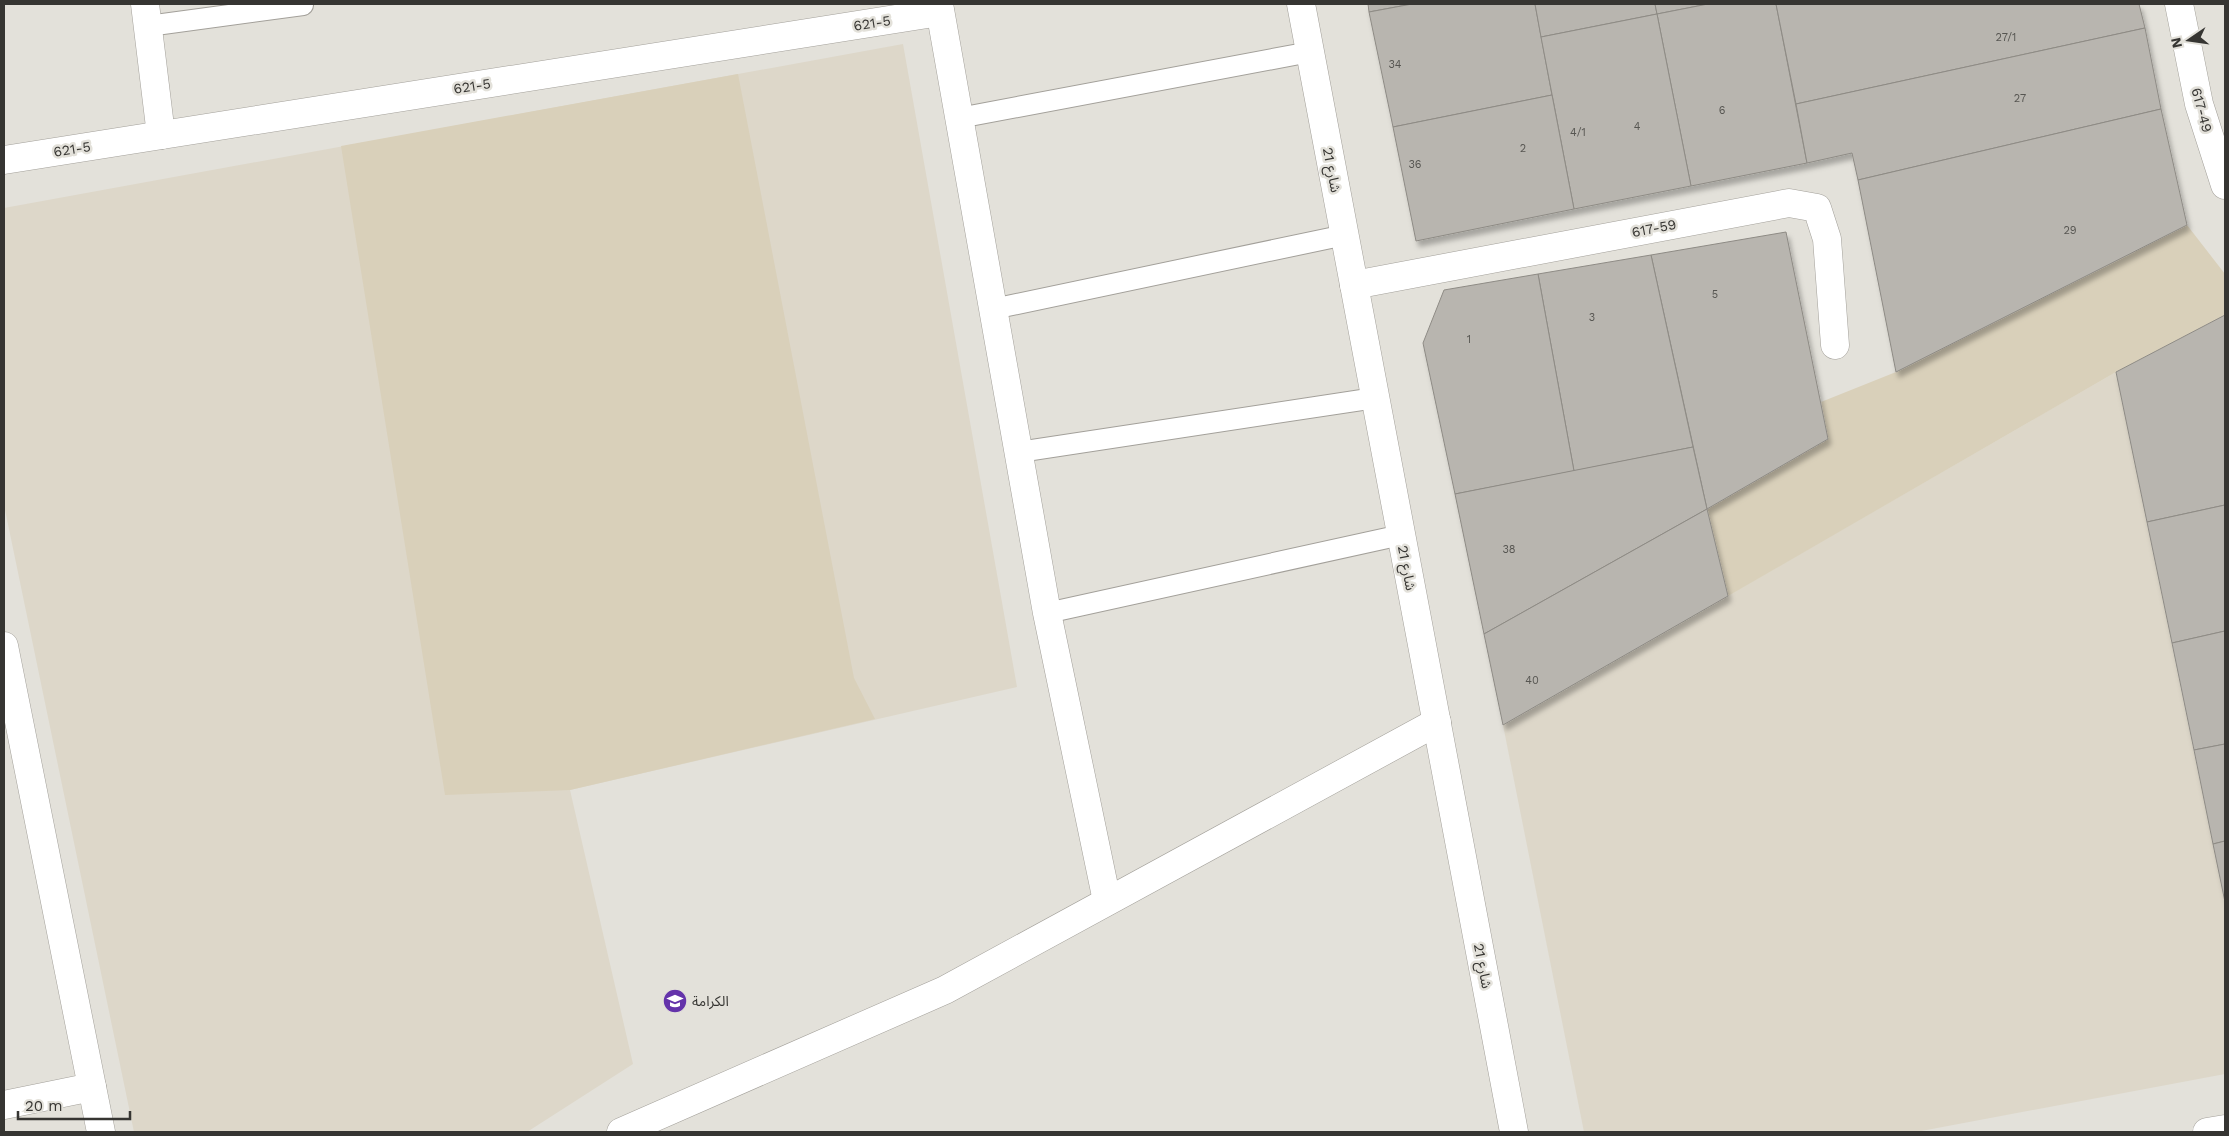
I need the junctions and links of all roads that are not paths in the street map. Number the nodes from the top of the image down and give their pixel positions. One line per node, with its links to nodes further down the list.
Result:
1 (1301, 4): 6 (street, شارع 21)
2 (2179, 4): 10 (street, 617-49)
3 (303, 5): 5 (lane)
4 (940, 8): 7 (street); 8 (street, 621-5)
5 (146, 15): 8 (street)
6 (1310, 52): 7 (lane); 11 (street, شارع 21)
7 (959, 118): 13 (street)
8 (161, 135): 9 (street, 621-5)
9 (4, 160)
10 (2225, 185)
11 (1344, 235): 12 (street, شارع 21); 13 (lane)
12 (1354, 285): 14 (street, 617-59); 15 (street, شارع 21)
13 (993, 309): 16 (street)
14 (1835, 345)
15 (1375, 398): 16 (lane); 17 (street, شارع 21)
16 (1019, 452): 18 (street)
17 (1401, 535): 18 (lane); 20 (street, شارع 21)
18 (1047, 613): 22 (street)
19 (4, 646): 21 (street)
20 (1437, 722): 22 (street); 28 (street, شارع 21)
21 (15, 769): 23 (street)
22 (1107, 900): 27 (street)
23 (92, 1087): 24 (street); 26 (street)
24 (4, 1105)
25 (2225, 1129): 29 (street)
26 (101, 1132)
27 (621, 1132)
28 (1514, 1132)
29 (2207, 1132)

